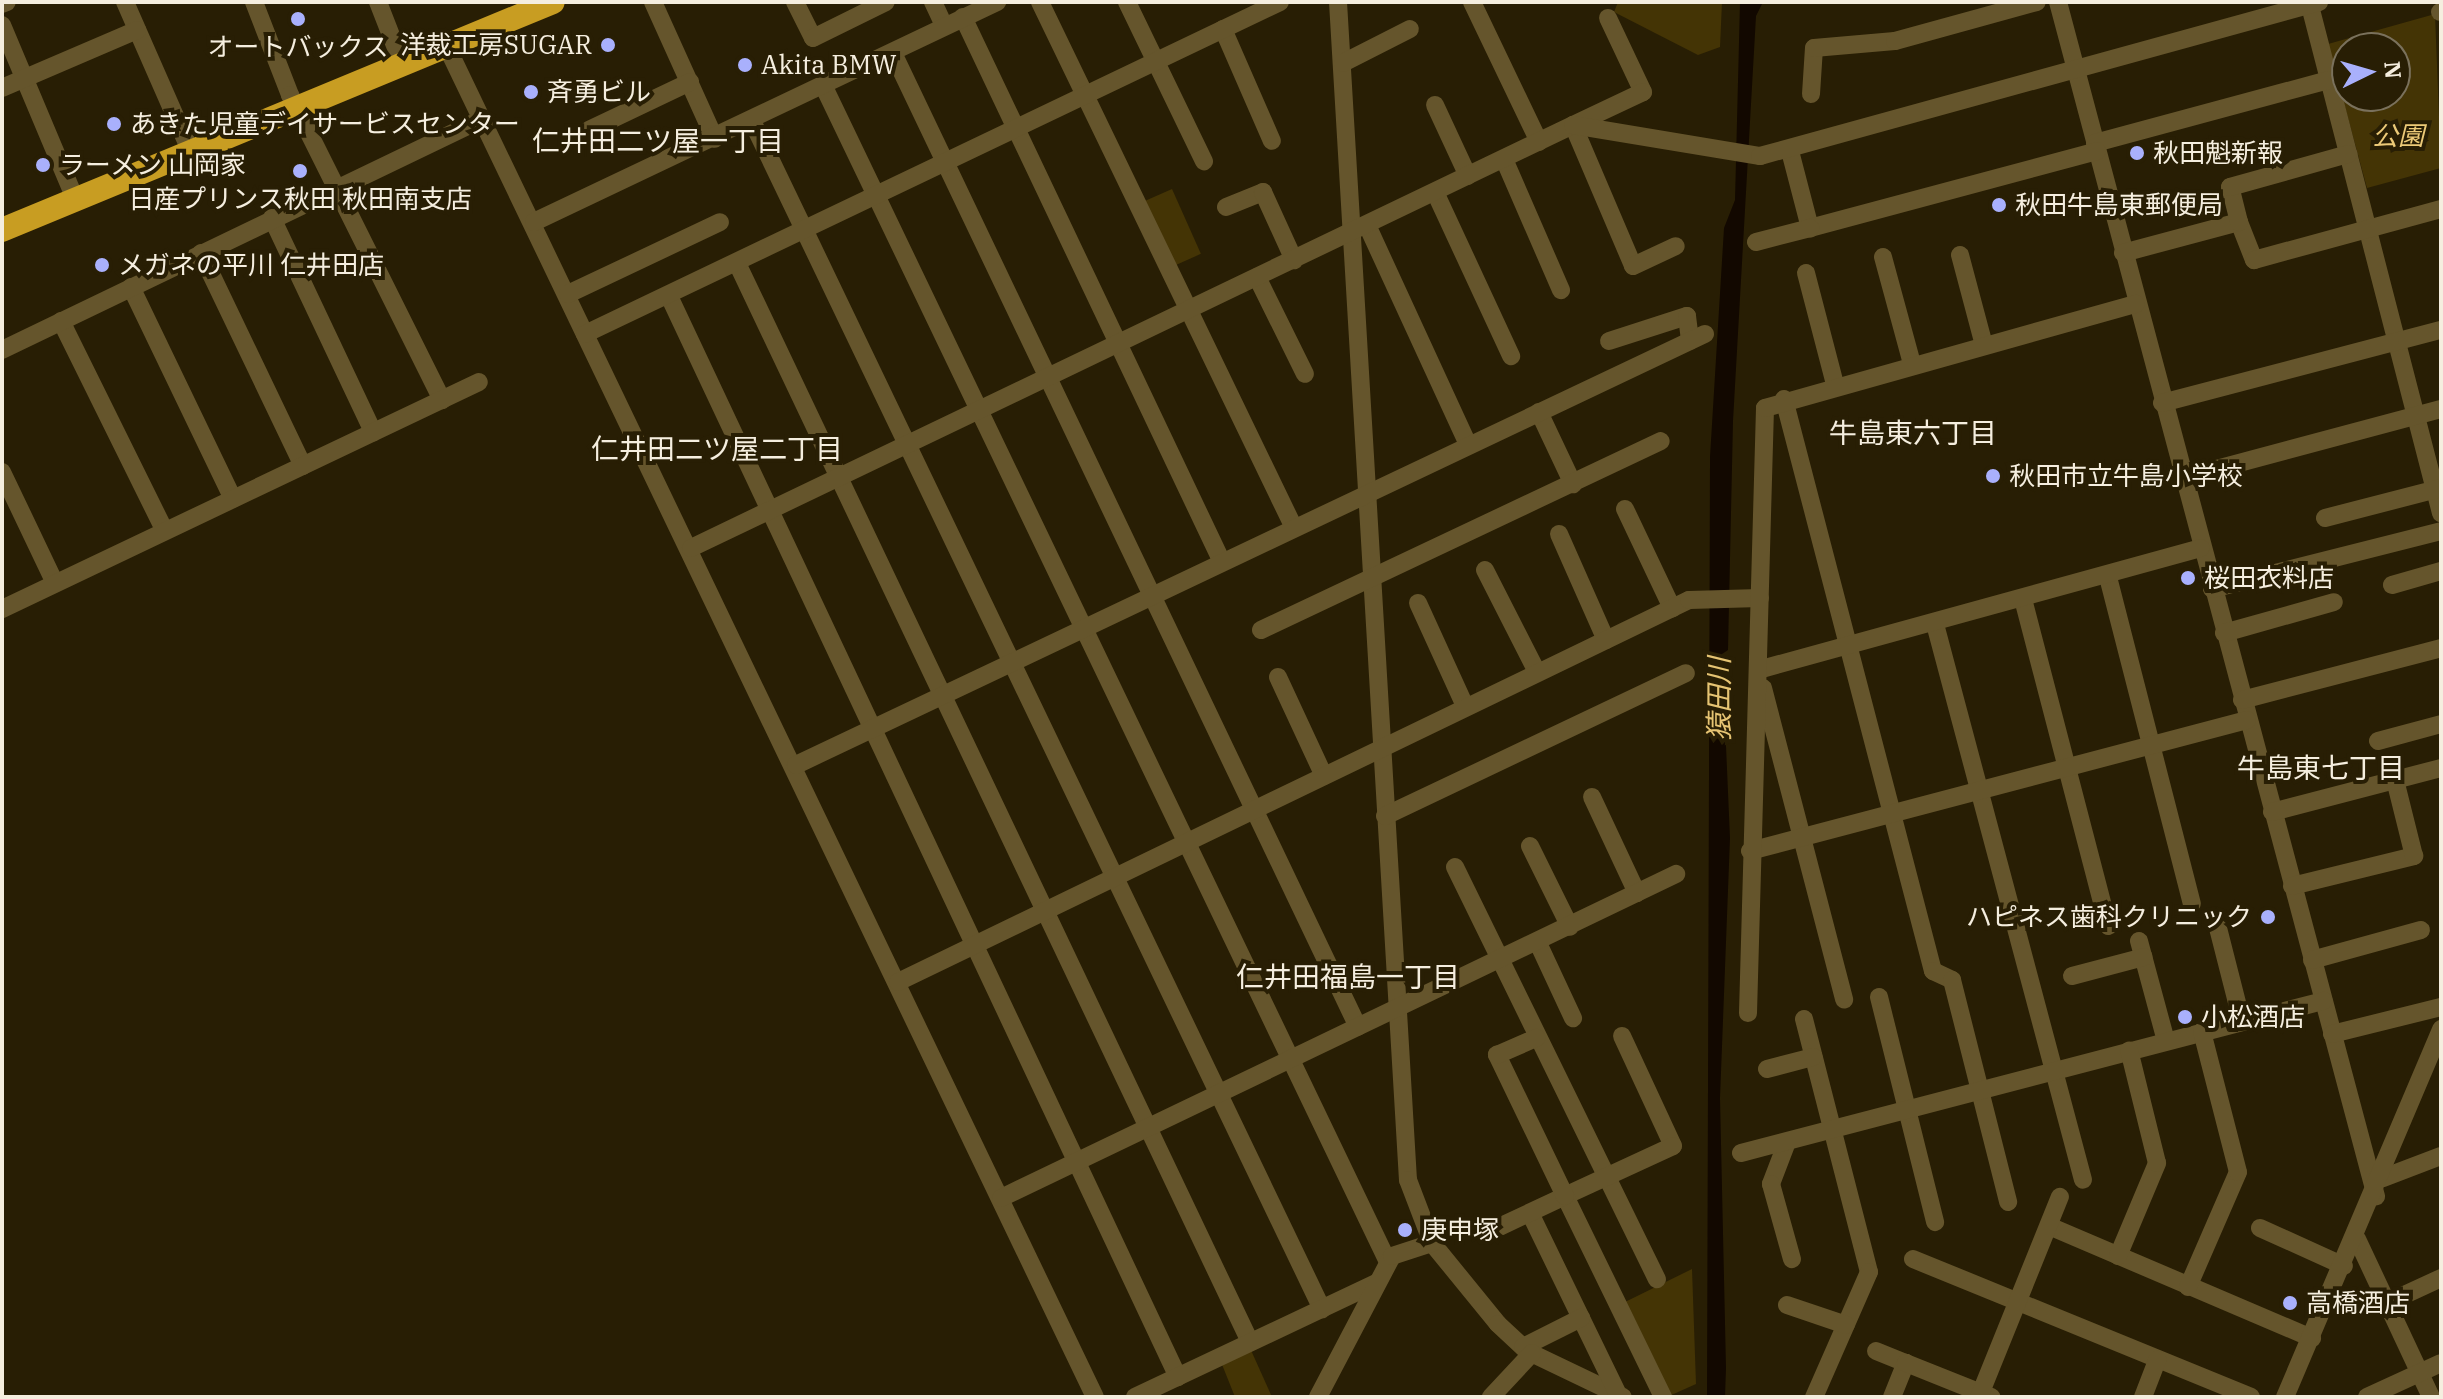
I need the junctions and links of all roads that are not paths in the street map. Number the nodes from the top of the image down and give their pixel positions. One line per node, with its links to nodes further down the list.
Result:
1 (125, 2): 25 (street)
2 (254, 2): 40 (street)
3 (378, 2): 30 (street)
4 (553, 2): 26 (highway)
5 (653, 2): 34 (street)
6 (795, 2): 7 (street)
7 (886, 2)
8 (933, 2): 22 (street)
9 (997, 2): 19 (street)
10 (1040, 2): 38 (street)
11 (1127, 2): 28 (street)
12 (1280, 2): 18 (street)
13 (1338, 2): 29 (street)
14 (1472, 2): 48 (street)
15 (2037, 2): 37 (street)
16 (2058, 2): 31 (street)
17 (2313, 3): 31 (street); 33 (street)
18 (1257, 7): 23 (street)
19 (963, 17): 22 (street); 44 (street)
20 (1608, 18): 43 (street)
21 (2, 25): 32 (street)
22 (944, 26): 27 (street)
23 (1223, 29): 28 (street); 47 (street)
24 (1410, 29): 29 (street)
25 (137, 30): 32 (street); 51 (street)
26 (447, 47): 30 (highway); 41 (street)
27 (893, 53): 35 (street); 55 (street)
28 (1156, 61): 38 (street); 54 (street)
29 (1343, 63): 67 (street)
30 (403, 66): 40 (highway)
31 (2076, 69): 49 (street); 50 (street)
32 (26, 78): 36 (street); 60 (street)
33 (2329, 80): 49 (street); 52 (street)
34 (690, 82): 45 (street); 46 (street)
35 (824, 87): 42 (street); 59 (street)
36 (2, 88)
37 (1811, 94)
38 (1087, 95): 44 (street); 87 (street)
39 (1435, 105): 56 (street)
40 (299, 108): 51 (highway); 57 (street)
41 (482, 119): 57 (street); 64 (street)
42 (752, 121): 46 (street); 70 (street)
43 (1573, 125): 48 (street); 50 (street); 73 (street)
44 (1015, 129): 55 (street); 93 (street)
45 (589, 130)
46 (715, 139): 64 (street)
47 (1272, 141)
48 (1539, 142): 53 (street)
49 (2096, 147): 68 (street); 75 (street)
50 (1790, 151): 68 (street)
51 (191, 152): 60 (highway)
52 (2348, 154): 66 (street); 69 (street)
53 (1504, 159): 56 (street); 83 (street)
54 (1204, 161)
55 (947, 162): 59 (street); 99 (street)
56 (1468, 176): 58 (street)
57 (339, 184): 63 (street); 103 (street)
58 (1435, 192): 67 (street); 96 (street)
59 (874, 197): 70 (street); 106 (street)
60 (75, 199): 71 (highway)
61 (1226, 207): 78 (street)
62 (2441, 209): 69 (street)
63 (272, 218): 74 (street); 109 (street)
64 (534, 222): 84 (street)
65 (720, 222): 84 (street)
66 (2239, 222): 69 (street); 75 (street)
67 (1360, 228): 78 (street); 112 (street); 119 (street)
68 (1810, 228): 72 (street)
69 (2367, 228): 92 (street)
70 (807, 229): 79 (street); 111 (street)
71 (2, 230)
72 (1756, 242)
73 (1676, 246)
74 (201, 253): 82 (street); 113 (street)
75 (2123, 253): 86 (street)
76 (1960, 255): 94 (street)
77 (1883, 257): 97 (street)
78 (1294, 260): 81 (street)
79 (737, 263): 85 (street); 115 (street)
80 (1806, 273): 101 (street)
81 (1257, 277): 87 (street); 98 (street)
82 (131, 287): 88 (street); 120 (street)
83 (1561, 290)
84 (568, 294): 90 (street)
85 (669, 296): 90 (street); 122 (street)
86 (2136, 304): 94 (street); 104 (street)
87 (1187, 311): 93 (street); 125 (street)
88 (61, 321): 95 (street); 126 (street)
89 (2441, 330): 92 (street)
90 (585, 334): 129 (street)
91 (1609, 341): 107 (street)
92 (2396, 341): 104 (street); 108 (street)
93 (1117, 344): 99 (street); 131 (street)
94 (1984, 345): 97 (street)
95 (2, 350)
96 (1511, 356)
97 (1912, 364): 101 (street)
98 (1305, 374)
99 (1044, 379): 106 (street); 139 (street)
100 (479, 382): 103 (street)
101 (1835, 384): 102 (street)
102 (1784, 399): 140 (street); 151 (street)
103 (442, 400): 109 (street)
104 (2162, 403): 116 (street)
105 (2441, 409): 108 (street)
106 (976, 412): 111 (street); 147 (street)
107 (1539, 412): 112 (street); 117 (street)
108 (2416, 416): 116 (street); 118 (street)
109 (373, 432): 113 (street)
110 (1661, 441): 117 (street)
111 (907, 445): 115 (street); 153 (street)
112 (1468, 445): 119 (street)
113 (303, 466): 120 (street)
114 (2, 472): 136 (street)
115 (838, 478): 122 (street); 158 (street)
116 (2183, 478): 130 (street)
117 (1573, 484): 135 (street)
118 (2438, 489): 123 (street); 124 (street)
119 (1364, 495): 125 (street); 135 (street)
120 (233, 499): 126 (street)
121 (1625, 509): 144 (street)
122 (767, 512): 129 (street); 163 (street)
123 (2441, 513)
124 (2325, 518)
125 (1294, 528): 131 (street)
126 (165, 531): 136 (street)
127 (2441, 531): 138 (street)
128 (1559, 534): 150 (street)
129 (691, 548): 167 (street)
130 (2201, 548): 134 (street); 138 (street)
131 (1222, 562): 139 (street)
132 (1485, 570): 155 (street)
133 (2441, 571): 137 (street)
134 (2108, 577): 141 (street); 165 (street)
135 (1369, 578): 148 (street); 166 (street)
136 (55, 583): 145 (street)
137 (2392, 585)
138 (2212, 589): 149 (street)
139 (1151, 596): 147 (street); 174 (street)
140 (1750, 598): 144 (street); 154 (street)
141 (2023, 599): 146 (street); 168 (street)
142 (2334, 602): 149 (street)
143 (1418, 603): 160 (street)
144 (1672, 608): 150 (street)
145 (2, 609)
146 (1935, 624): 151 (street); 172 (street)
147 (1081, 630): 153 (street); 179 (street)
148 (1261, 630)
149 (2224, 633): 159 (street)
150 (1606, 640): 155 (street)
151 (1847, 647): 154 (street); 176 (street)
152 (2441, 648): 159 (street)
153 (1010, 664): 158 (street); 184 (street)
154 (1758, 670): 178 (street); 181 (street)
155 (1537, 672): 160 (street)
156 (1686, 673): 177 (street)
157 (1278, 677): 170 (street)
158 (941, 696): 163 (street); 188 (street)
159 (2242, 700): 161 (street)
160 (1465, 706): 166 (street)
161 (2247, 720): 165 (street); 175 (street)
162 (2441, 724): 164 (street)
163 (872, 729): 167 (street); 194 (street)
164 (2378, 741)
165 (2151, 747): 168 (street); 187 (street)
166 (1381, 748): 170 (street); 177 (street)
167 (796, 765): 198 (street)
168 (2067, 767): 172 (street); 189 (street)
169 (2441, 768): 171 (street)
170 (1324, 776): 174 (street)
171 (2395, 780): 175 (street); 185 (street)
172 (1981, 790): 176 (street); 218 (street)
173 (1592, 797): 186 (street)
174 (1256, 808): 179 (street); 208 (street)
175 (2272, 812): 185 (street)
176 (1894, 813): 178 (street); 220 (street)
177 (1385, 816): 203 (street)
178 (1803, 838): 181 (street); 200 (street)
179 (1185, 843): 184 (street); 217 (street)
180 (1530, 846): 190 (street)
181 (1750, 851): 204 (street)
182 (1455, 867): 196 (street)
183 (1676, 874): 186 (street)
184 (1113, 877): 188 (street); 221 (street)
185 (2292, 886): 195 (street)
186 (1637, 893): 190 (street)
187 (2192, 903)
188 (1043, 911): 194 (street); 223 (street)
189 (2108, 926)
190 (1570, 927): 193 (street)
191 (2218, 928): 207 (street)
192 (2421, 930): 195 (street)
193 (1538, 943): 196 (street); 205 (street)
194 (974, 945): 198 (street); 228 (street)
195 (2312, 960): 201 (street)
196 (1500, 963): 203 (street); 213 (street)
197 (2072, 976): 214 (street)
198 (898, 982): 235 (street)
199 (1879, 997): 222 (street)
200 (1844, 1000)
201 (2323, 1001): 207 (street); 211 (street)
202 (2441, 1007): 211 (street)
203 (1393, 1010): 208 (street); 243 (street)
204 (1748, 1013)
205 (1573, 1018)
206 (1804, 1019): 216 (street)
207 (2242, 1022): 210 (street)
208 (1358, 1027): 217 (street)
209 (2441, 1029): 230 (street)
210 (2202, 1032): 214 (street); 252 (street)
211 (2332, 1034): 233 (street)
212 (1622, 1036): 229 (street)
213 (1536, 1038): 229 (street); 232 (street)
214 (2166, 1041): 215 (street)
215 (2129, 1050): 218 (street); 244 (street)
216 (1813, 1057): 219 (street); 224 (street)
217 (1287, 1061): 221 (street); 247 (street)
218 (2056, 1068): 220 (street); 231 (street)
219 (1767, 1069)
220 (1979, 1088): 222 (street); 236 (street)
221 (1218, 1094): 223 (street); 256 (street)
222 (1906, 1111): 224 (street); 238 (street)
223 (1148, 1127): 228 (street); 260 (street)
224 (1832, 1131): 225 (street); 258 (street)
225 (1787, 1142): 226 (street); 245 (street)
226 (1741, 1153)
227 (2441, 1156): 230 (street)
228 (1077, 1161): 235 (street); 267 (street)
229 (1605, 1178): 232 (street); 250 (street)
230 (2383, 1178): 233 (street)
231 (2083, 1180)
232 (1565, 1196): 237 (street); 274 (street)
233 (2376, 1196): 242 (street)
234 (2060, 1197): 239 (street)
235 (1001, 1198): 270 (street)
236 (2008, 1202)
237 (1530, 1213): 240 (street); 257 (street)
238 (1935, 1222)
239 (2049, 1226): 244 (street); 253 (street)
240 (1497, 1228)
241 (2260, 1228): 248 (street)
242 (2357, 1239): 248 (street); 254 (street)
243 (1432, 1243): 247 (street); 261 (street)
244 (2118, 1256): 252 (street)
245 (1792, 1259)
246 (1913, 1259): 253 (street)
247 (1388, 1262): 251 (street)
248 (2344, 1266): 259 (street)
249 (2441, 1278): 254 (street)
250 (1657, 1279)
251 (1376, 1283): 256 (street); 272 (street)
252 (2188, 1287): 259 (street)
253 (2019, 1303): 263 (street); 269 (street)
254 (2387, 1303): 266 (street)
255 (1787, 1305): 258 (street)
256 (1322, 1309): 260 (street)
257 (1581, 1318): 261 (street); 268 (street)
258 (1846, 1325): 275 (street)
259 (2312, 1338): 279 (street)
260 (1250, 1342): 267 (street)
261 (1527, 1350): 268 (street); 273 (street)
262 (1876, 1351): 264 (street)
263 (2157, 1360): 277 (street); 278 (street)
264 (1906, 1363): 269 (street); 276 (street)
265 (2441, 1363): 266 (street)
266 (2420, 1373): 280 (street); 281 (street)
267 (1178, 1377): 271 (street)
268 (1621, 1396)
269 (1984, 1396)
270 (1095, 1397)
271 (1135, 1397)
272 (1318, 1397)
273 (1491, 1397)
274 (1663, 1397)
275 (1814, 1397)
276 (1892, 1397)
277 (2143, 1397)
278 (2251, 1397)
279 (2285, 1397)
280 (2367, 1397)
281 (2431, 1397)

